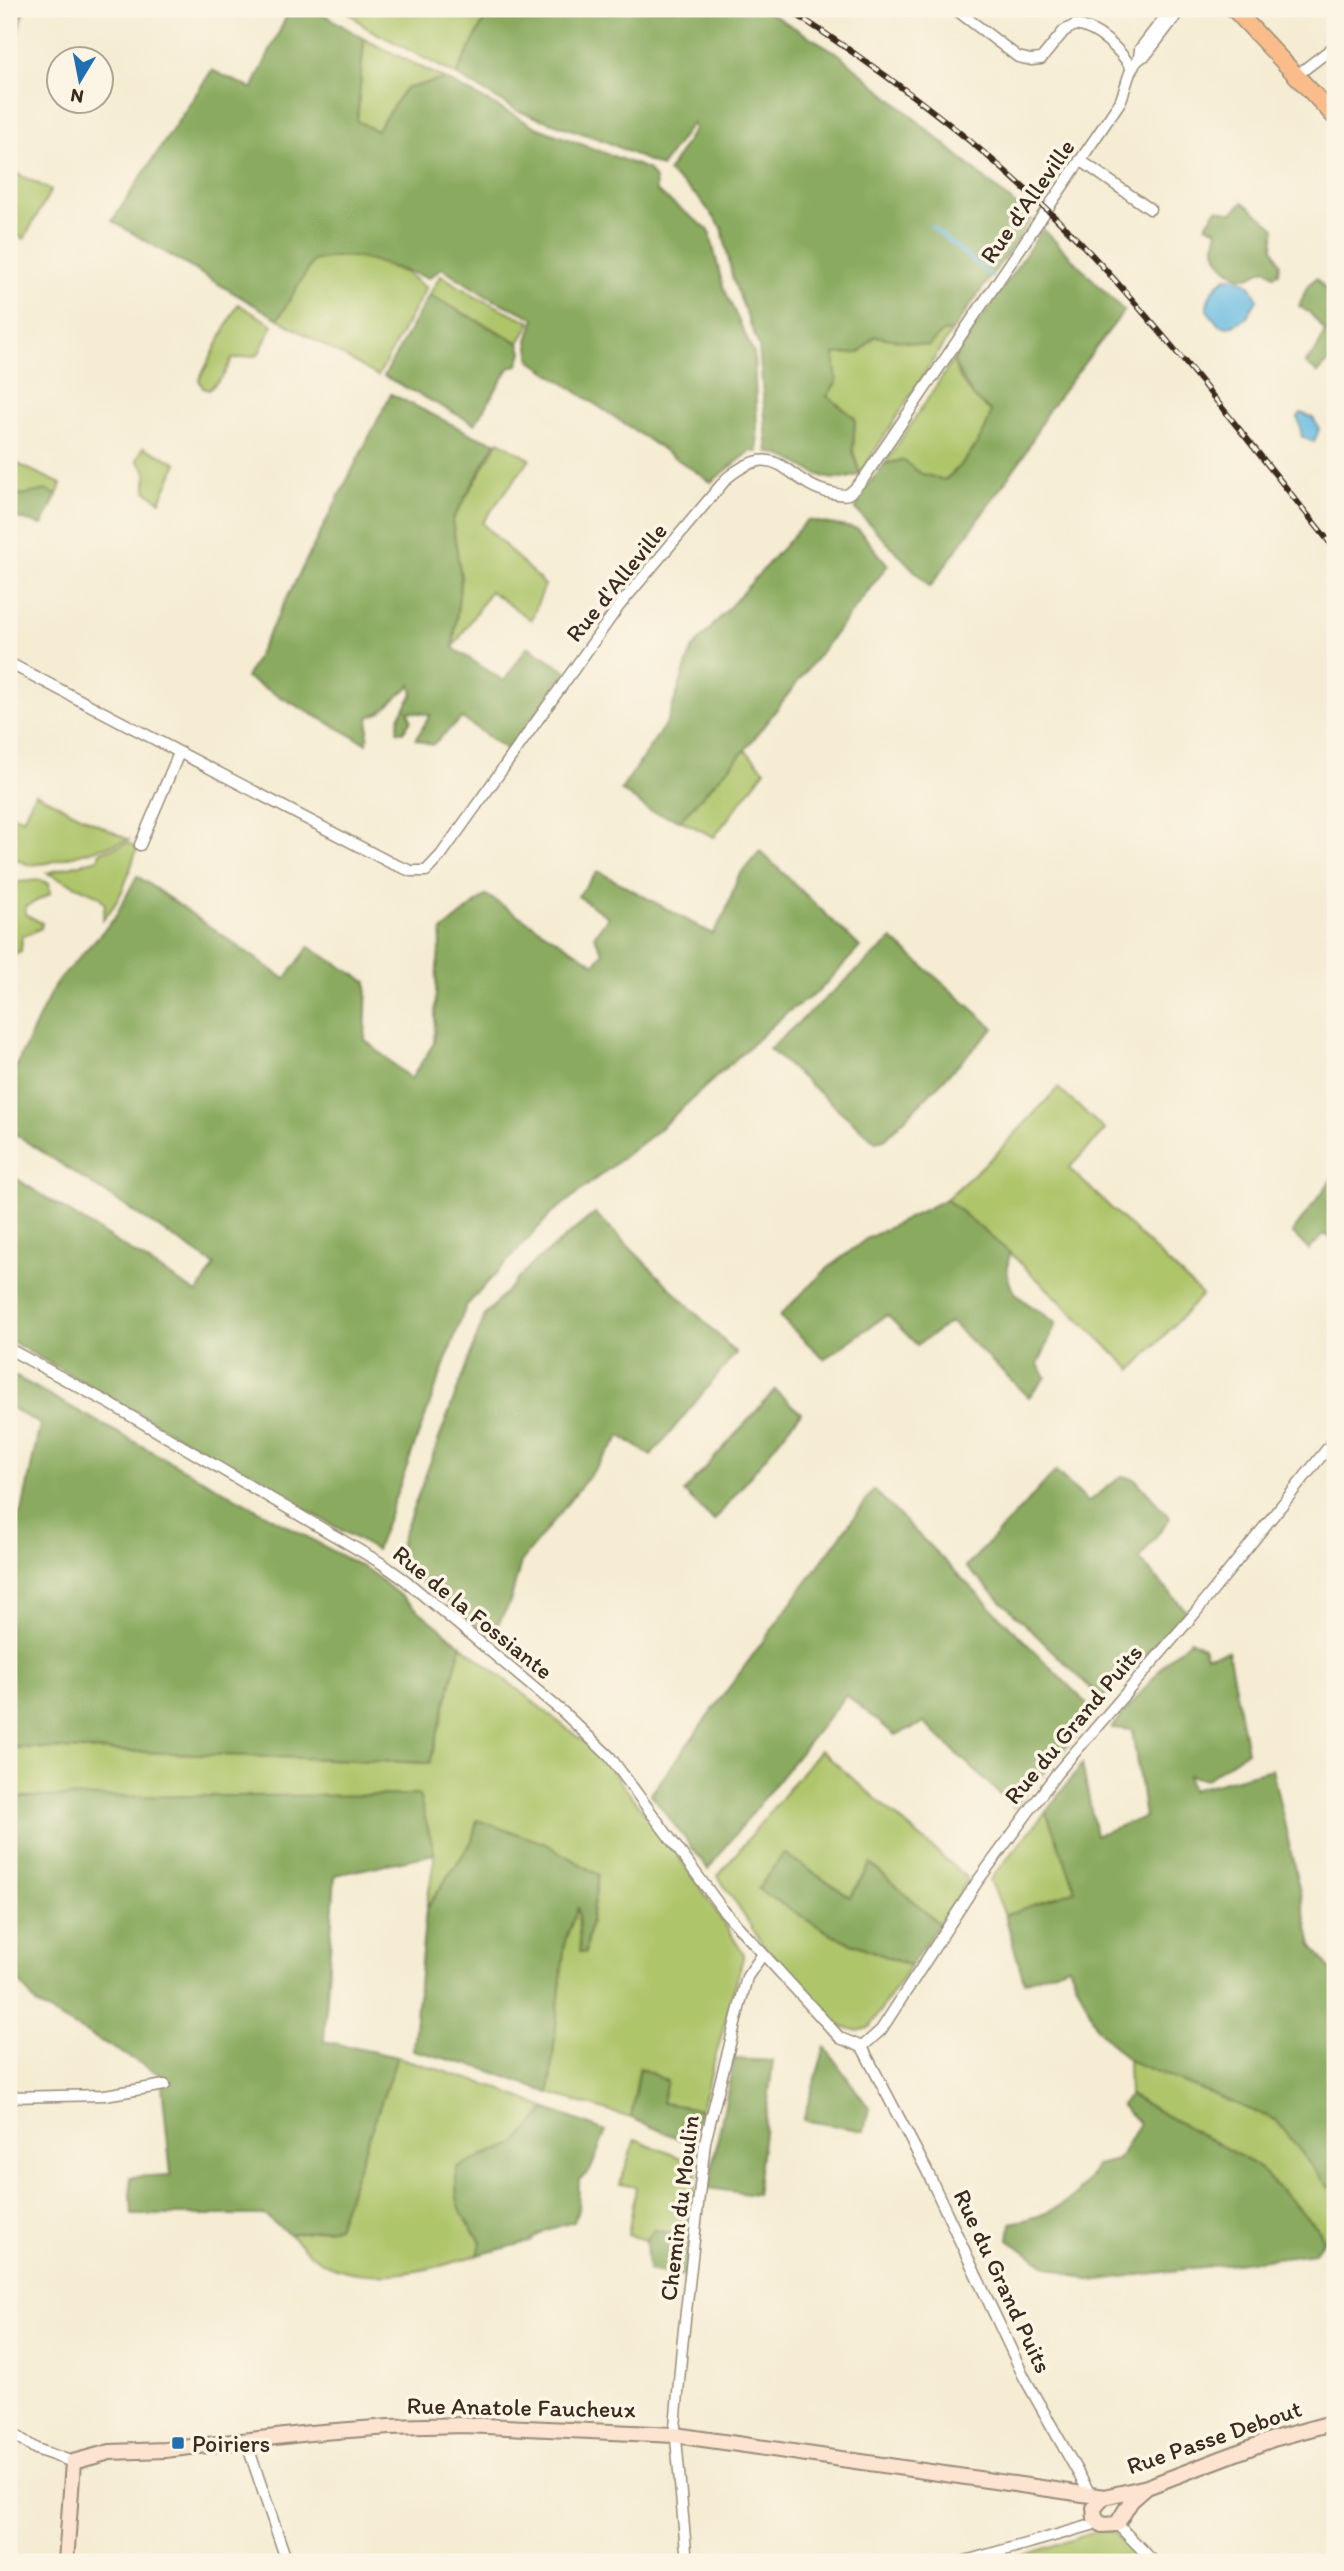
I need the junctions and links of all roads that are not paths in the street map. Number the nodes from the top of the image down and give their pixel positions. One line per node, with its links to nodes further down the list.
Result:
1 (955, 9): 7 (street)
2 (1171, 9): 6 (street, Rue d'Alleville)
3 (1181, 9): 6 (street, Rue d'Alleville)
4 (1234, 9): 8 (main road)
5 (1335, 46): 8 (street)
6 (1139, 58): 7 (street, Rue d'Alleville)
7 (1131, 67): 10 (street, Rue d'Alleville)
8 (1297, 75): 9 (main road)
9 (1335, 117)
10 (1080, 160): 11 (street); 13 (street, Rue d'Alleville)
11 (1150, 209)
12 (9, 663): 13 (street, Rue d'Alleville)
13 (179, 753): 14 (street)
14 (139, 845)
15 (9, 1349): 17 (street, Rue de la Fossiante)
16 (1335, 1443): 18 (street, Rue du Grand Puits)
17 (763, 1954): 18 (street); 23 (street, Chemin du Moulin)
18 (862, 2047): 27 (street, Rue du Grand Puits)
19 (165, 2085): 20 (street)
20 (9, 2097)
21 (1335, 2422): 26 (main road, Rue Passe Debout)
22 (9, 2431): 25 (street)
23 (675, 2435): 24 (main road, Rue Anatole Faucheux); 27 (main road, Rue Anatole Faucheux); 31 (street, Chemin du Moulin)
24 (246, 2441): 25 (main road, Rue Anatole Faucheux); 30 (street)
25 (73, 2462): 29 (main road)
26 (1147, 2487): 27 (main road, Rue Passe Debout); 28 (main road)
27 (1099, 2503): 28 (main road); 28 (main road); 32 (street)
28 (1120, 2518): 33 (street)
29 (66, 2562)
30 (287, 2562)
31 (687, 2562)
32 (962, 2562)
33 (1154, 2562)

